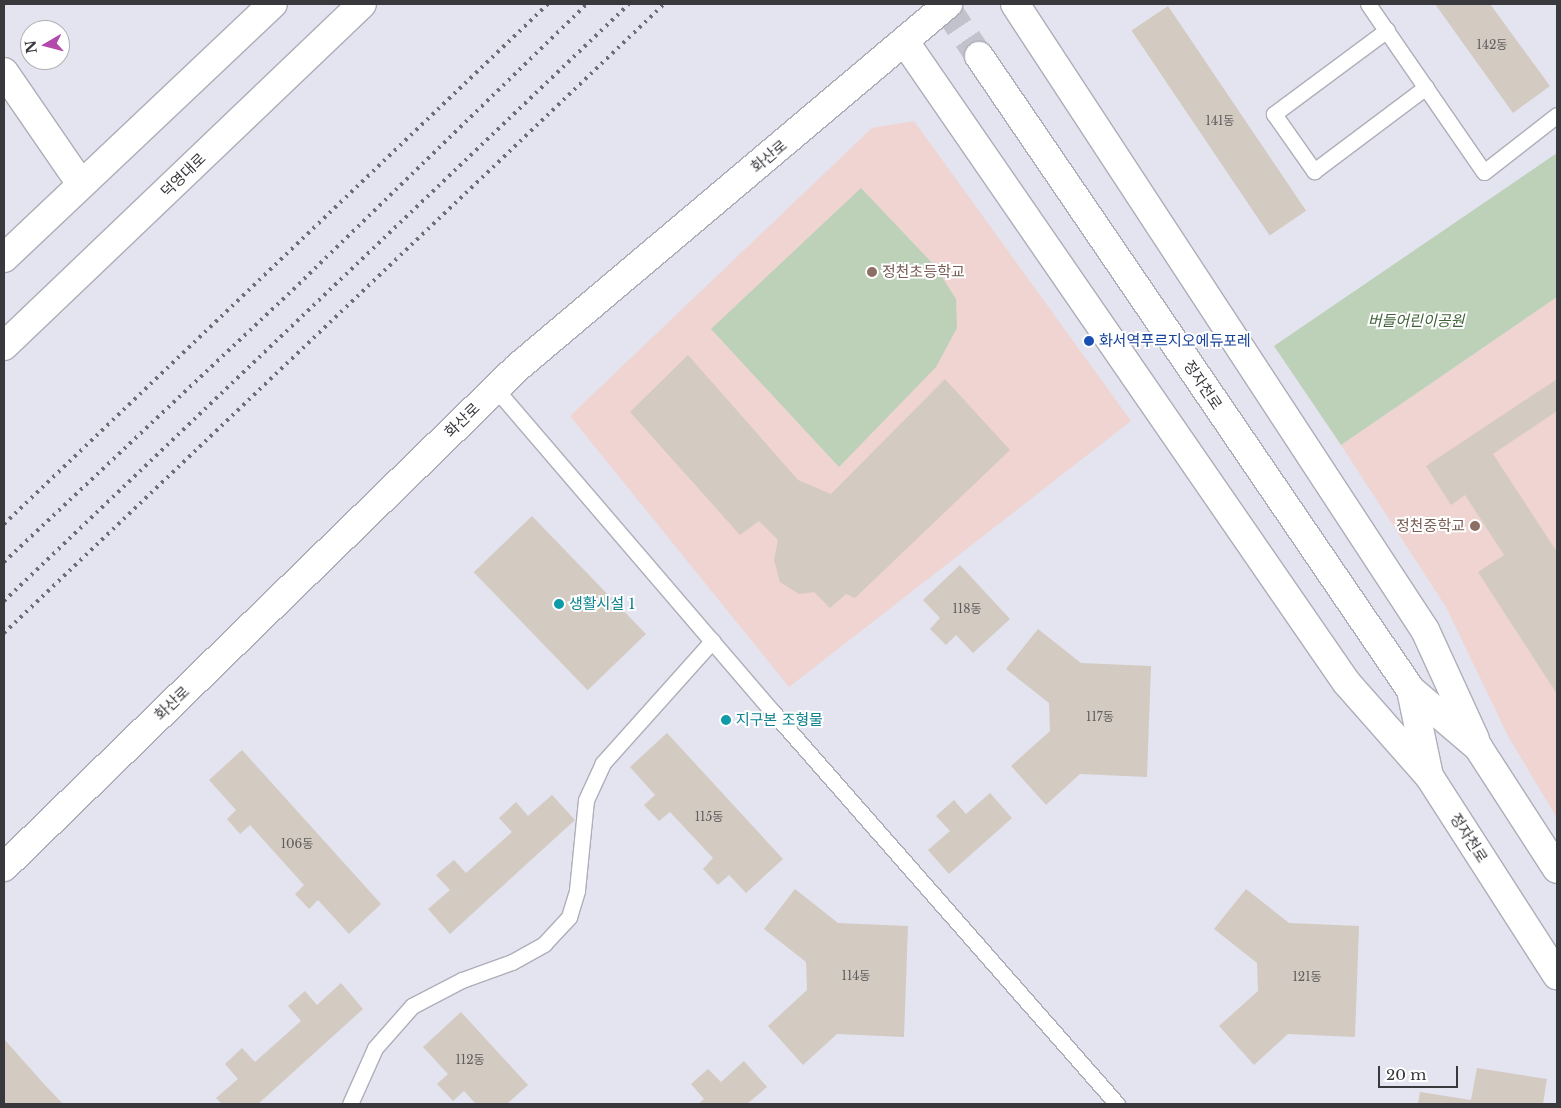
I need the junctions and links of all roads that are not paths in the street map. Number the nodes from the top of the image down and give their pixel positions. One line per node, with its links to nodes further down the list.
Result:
1 (273, 4): 12 (street)
2 (362, 4): 14 (street, 덕영대로)
3 (948, 4): 7 (street, 화산로)
4 (1015, 4): 18 (street)
5 (1368, 4): 6 (lane)
6 (1387, 30): 10 (lane); 10 (lane)
7 (905, 42): 15 (street, 화산로); 19 (street)
8 (979, 56): 17 (street, 정자천로)
9 (4, 72): 12 (street)
10 (1426, 87): 11 (lane)
11 (1557, 115)
12 (81, 184): 13 (street)
13 (4, 258)
14 (4, 346)
15 (495, 388): 16 (lane); 20 (street, 화산로)
16 (712, 641): 23 (lane); 24 (lane)
17 (1410, 690): 18 (street, 정자천로); 19 (street, 정자천로)
18 (1478, 747): 21 (street, 정자천로)
19 (1429, 776): 22 (street, 정자천로)
20 (4, 867)
21 (1557, 869)
22 (1557, 975)
23 (350, 1104)
24 (1117, 1104)

